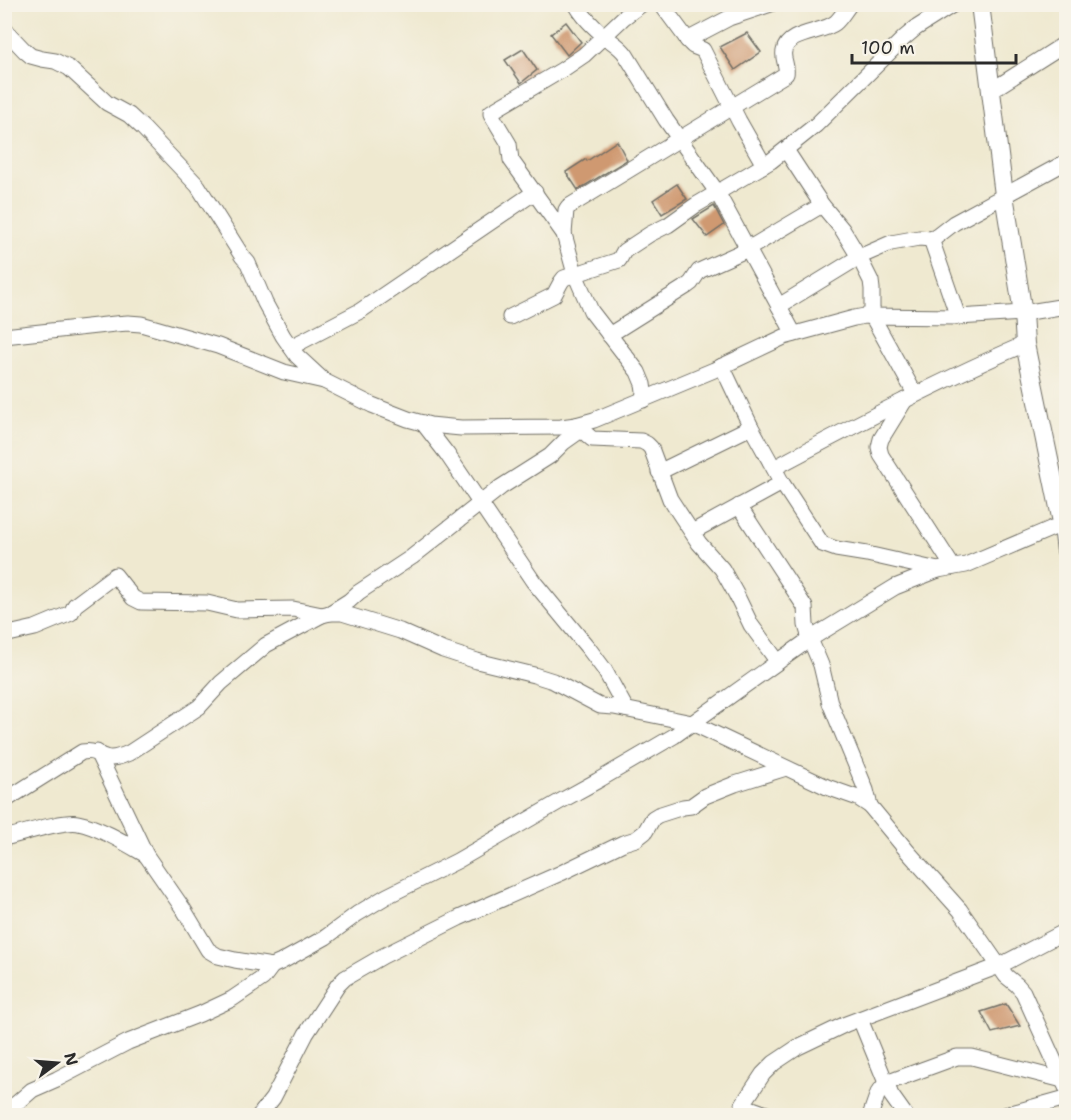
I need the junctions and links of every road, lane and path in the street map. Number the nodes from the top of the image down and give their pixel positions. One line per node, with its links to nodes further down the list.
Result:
1 (576, 4): 10 (street)
2 (642, 4): 8 (street)
3 (661, 4): 11 (street)
4 (771, 4): 11 (street)
5 (850, 4): 15 (street)
6 (954, 4): 17 (street)
7 (980, 4): 14 (main road)
8 (623, 18): 10 (street); 13 (street)
9 (4, 29): 39 (street)
10 (604, 36): 13 (street); 20 (street)
11 (687, 40): 15 (street)
12 (1066, 43): 14 (street)
13 (623, 50): 16 (street)
14 (992, 90): 22 (main road)
15 (732, 107): 16 (street); 18 (street)
16 (679, 139): 21 (street); 24 (street)
17 (786, 150): 18 (street); 23 (street)
18 (764, 165): 21 (street)
19 (1064, 169): 22 (street)
20 (535, 192): 24 (street); 39 (street)
21 (717, 192): 26 (street); 28 (street)
22 (1004, 195): 25 (street); 31 (main road)
23 (822, 205): 26 (street); 27 (street)
24 (564, 234): 28 (street)
25 (931, 239): 27 (street); 34 (street)
26 (748, 249): 29 (street); 36 (street)
27 (859, 257): 29 (street); 32 (street)
28 (575, 274): 33 (street); 36 (street)
29 (778, 306): 35 (street)
30 (1066, 306): 31 (street)
31 (1023, 314): 34 (street); 38 (main road)
32 (872, 316): 34 (street); 35 (street); 42 (street)
33 (510, 317)
34 (958, 317)
35 (794, 334): 40 (street)
36 (609, 335): 43 (street)
37 (4, 336): 41 (street)
38 (1025, 344): 42 (street); 52 (main road)
39 (291, 346): 41 (street)
40 (722, 366): 43 (street); 45 (street)
41 (324, 381): 44 (street)
42 (910, 397): 47 (street); 55 (street)
43 (643, 400): 46 (street)
44 (423, 423): 46 (street); 50 (street)
45 (751, 427): 47 (street); 48 (street)
46 (578, 428): 48 (street); 50 (street)
47 (774, 468): 49 (street)
48 (659, 472): 53 (street)
49 (782, 483): 51 (street); 55 (street)
50 (480, 503): 56 (street); 60 (street)
51 (739, 506): 53 (street); 58 (street)
52 (1064, 525): 54 (main road); 55 (street)
53 (692, 532): 59 (street)
54 (1066, 551)
55 (946, 569): 58 (street)
56 (326, 614): 57 (street); 60 (street); 62 (street)
57 (4, 635)
58 (810, 639): 59 (street); 65 (street)
59 (778, 662): 61 (street)
60 (626, 709): 61 (street)
61 (692, 723): 63 (street); 69 (street)
62 (97, 752): 64 (street); 67 (street)
63 (786, 768): 65 (street); 76 (street)
64 (4, 801)
65 (870, 806): 70 (street)
66 (4, 838): 67 (street)
67 (147, 855): 69 (street)
68 (1066, 931): 70 (street)
69 (272, 966): 75 (street)
70 (999, 966): 71 (street); 73 (street)
71 (860, 1019): 72 (street); 77 (street)
72 (885, 1083): 73 (street); 78 (street); 79 (street)
73 (1065, 1083)
74 (1066, 1098): 80 (street)
75 (4, 1109)
76 (259, 1116)
77 (772, 1116)
78 (870, 1116)
79 (906, 1116)
80 (1000, 1116)

